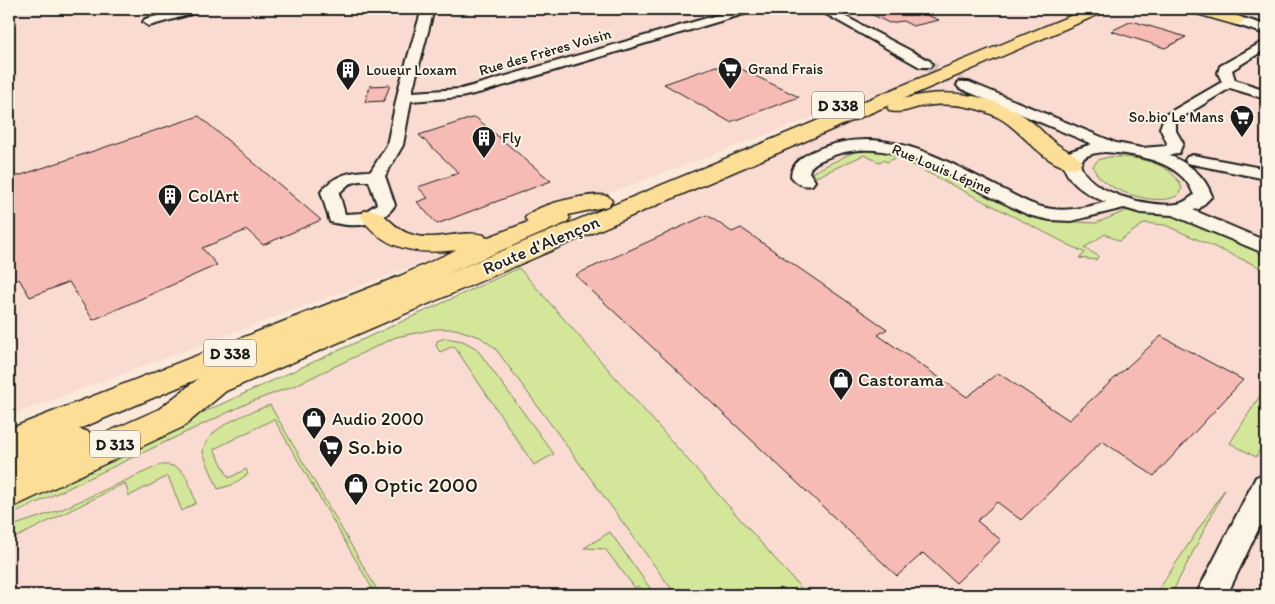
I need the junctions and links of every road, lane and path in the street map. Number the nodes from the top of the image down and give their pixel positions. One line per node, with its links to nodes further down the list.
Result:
1 (198, 9): 10 (street)
2 (428, 9): 18 (street)
3 (750, 9): 18 (street, Rue des Frères Voisin)
4 (823, 9): 14 (street)
5 (1076, 9): 35 (highway, D 338)
6 (1099, 9): 12 (highway, D 338)
7 (1112, 9): 12 (highway)
8 (1195, 9): 9 (highway)
9 (1236, 20): 11 (street)
10 (149, 22)
11 (1266, 28)
12 (1022, 41): 32 (highway, D 338)
13 (1266, 44): 15 (street)
14 (925, 64)
15 (1230, 83): 17 (street); 19 (street)
16 (964, 84): 20 (street)
17 (1266, 95)
18 (404, 98): 21 (street)
19 (1168, 127): 22 (street); 24 (street)
20 (1064, 128): 22 (street); 23 (street)
21 (395, 145): 27 (street); 28 (street)
22 (1121, 148): 23 (street); 29 (street)
23 (1088, 150): 25 (street)
24 (1193, 160): 26 (street); 29 (street)
25 (1071, 162): 31 (street); 32 (highway)
26 (1266, 174)
27 (376, 176): 28 (street); 38 (street)
28 (352, 177): 38 (street)
29 (1195, 178): 34 (street)
30 (806, 181): 33 (street, Rue Louis Lépine)
31 (1091, 188): 33 (street, Rue Louis Lépine); 36 (street)
32 (647, 200): 42 (highway, Route d'Alençon / D 338)
33 (1013, 200): 36 (street, Rue Louis Lépine)
34 (1200, 200): 37 (street); 39 (street)
35 (600, 201): 38 (highway); 41 (highway, D 338)
36 (1123, 202): 37 (street)
37 (1174, 210): 40 (street)
38 (372, 216)
39 (1266, 237)
40 (1266, 248)
41 (450, 262): 43 (highway, D 338); 45 (highway, D 338)
42 (215, 383): 44 (highway, D 338); 49 (highway, D 313)
43 (9, 427)
44 (83, 439): 46 (highway, D 338); 47 (highway, D 313)
45 (9, 443)
46 (9, 470)
47 (9, 483)
48 (1266, 485): 50 (street)
49 (9, 493)
50 (1211, 595)

